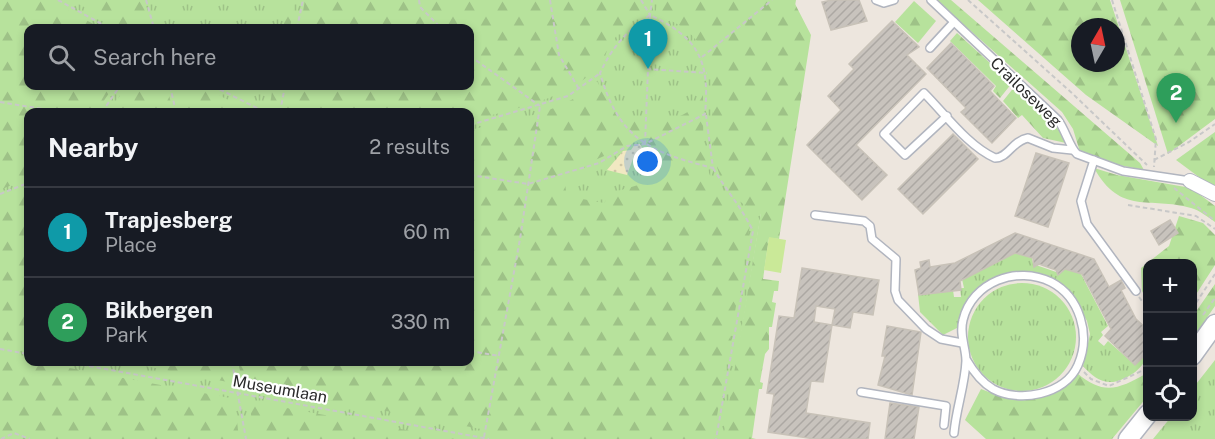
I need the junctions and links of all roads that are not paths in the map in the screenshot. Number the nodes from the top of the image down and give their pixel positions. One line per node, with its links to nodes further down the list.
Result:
1 (876, 0): 2 (lane)
2 (894, 0)
3 (931, 0): 4 (lane, Crailoseweg)
4 (954, 22): 5 (lane); 7 (lane, Crailoseweg)
5 (930, 48)
6 (947, 116): 6 (lane); 7 (lane)
7 (1072, 150): 8 (lane)
8 (1094, 160): 9 (lane); 12 (lane)
9 (1190, 181): 10 (street)
10 (1215, 194)
11 (815, 215): 14 (lane)
12 (1136, 291)
13 (1215, 324): 15 (main road)
14 (962, 343): 16 (lane); 16 (lane)
15 (1197, 349)
16 (966, 359): 20 (lane)
17 (861, 392): 19 (lane)
18 (1143, 420): 21 (main road)
19 (944, 425)
20 (954, 433)
21 (1128, 439)

